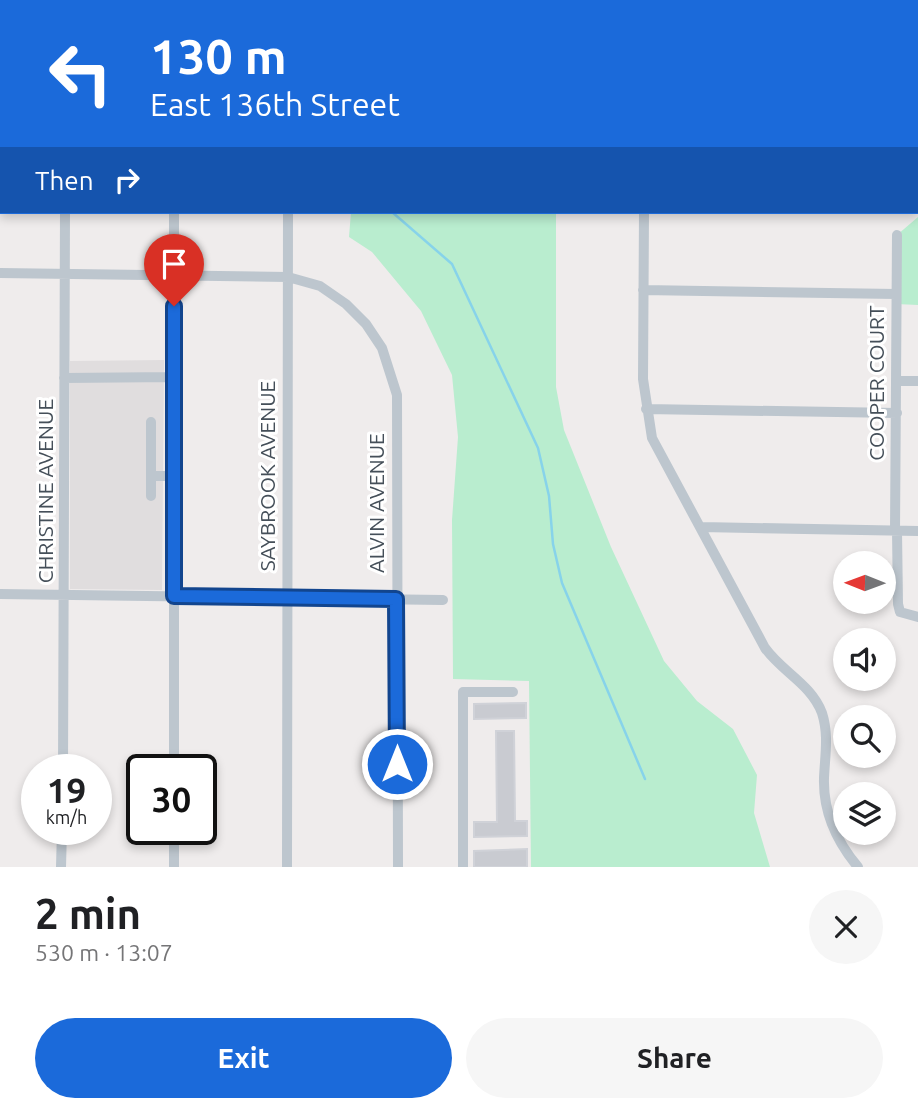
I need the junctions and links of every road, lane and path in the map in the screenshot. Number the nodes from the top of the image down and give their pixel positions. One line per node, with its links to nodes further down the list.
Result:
1 (65, 214): 7 (street, CHRISTINE AVENUE)
2 (174, 214): 8 (street)
3 (288, 214): 9 (street, SAYBROOK AVENUE)
4 (644, 214): 10 (street)
5 (897, 235): 11 (street, COOPER COURT)
6 (0, 273): 7 (street, ALVIN AVENUE)
7 (64, 273): 8 (street, ALVIN AVENUE); 13 (street, CHRISTINE AVENUE)
8 (173, 275): 9 (street, ALVIN AVENUE); 12 (street)
9 (288, 277): 28 (street, SAYBROOK AVENUE); 29 (street, ALVIN AVENUE)
10 (643, 290): 11 (street); 16 (street)
11 (896, 294): 14 (street, COOPER COURT)
12 (174, 377): 13 (street); 20 (street)
13 (64, 378): 26 (street, CHRISTINE AVENUE)
14 (897, 381): 15 (street); 17 (street, COOPER COURT)
15 (918, 382)
16 (646, 409): 17 (street); 22 (street)
17 (897, 413): 23 (street, COOPER COURT)
18 (151, 422): 19 (street)
19 (151, 476): 20 (street); 21 (street)
20 (174, 476): 27 (street)
21 (151, 496)
22 (701, 527): 23 (street); 42 (street)
23 (896, 531): 24 (street); 31 (street, COOPER COURT)
24 (918, 531)
25 (0, 594): 26 (street)
26 (65, 595): 27 (street); 33 (street, CHRISTINE AVENUE)
27 (174, 596): 28 (street); 34 (street)
28 (288, 597): 29 (street); 39 (street, SAYBROOK AVENUE)
29 (396, 599): 30 (street); 40 (street, ALVIN AVENUE)
30 (443, 600)
31 (918, 617)
32 (513, 692): 41 (street)
33 (63, 754)
34 (174, 754)
35 (62, 845): 37 (street)
36 (174, 845): 38 (street)
37 (61, 867)
38 (174, 867)
39 (287, 867)
40 (398, 867)
41 (463, 867)
42 (858, 867)

